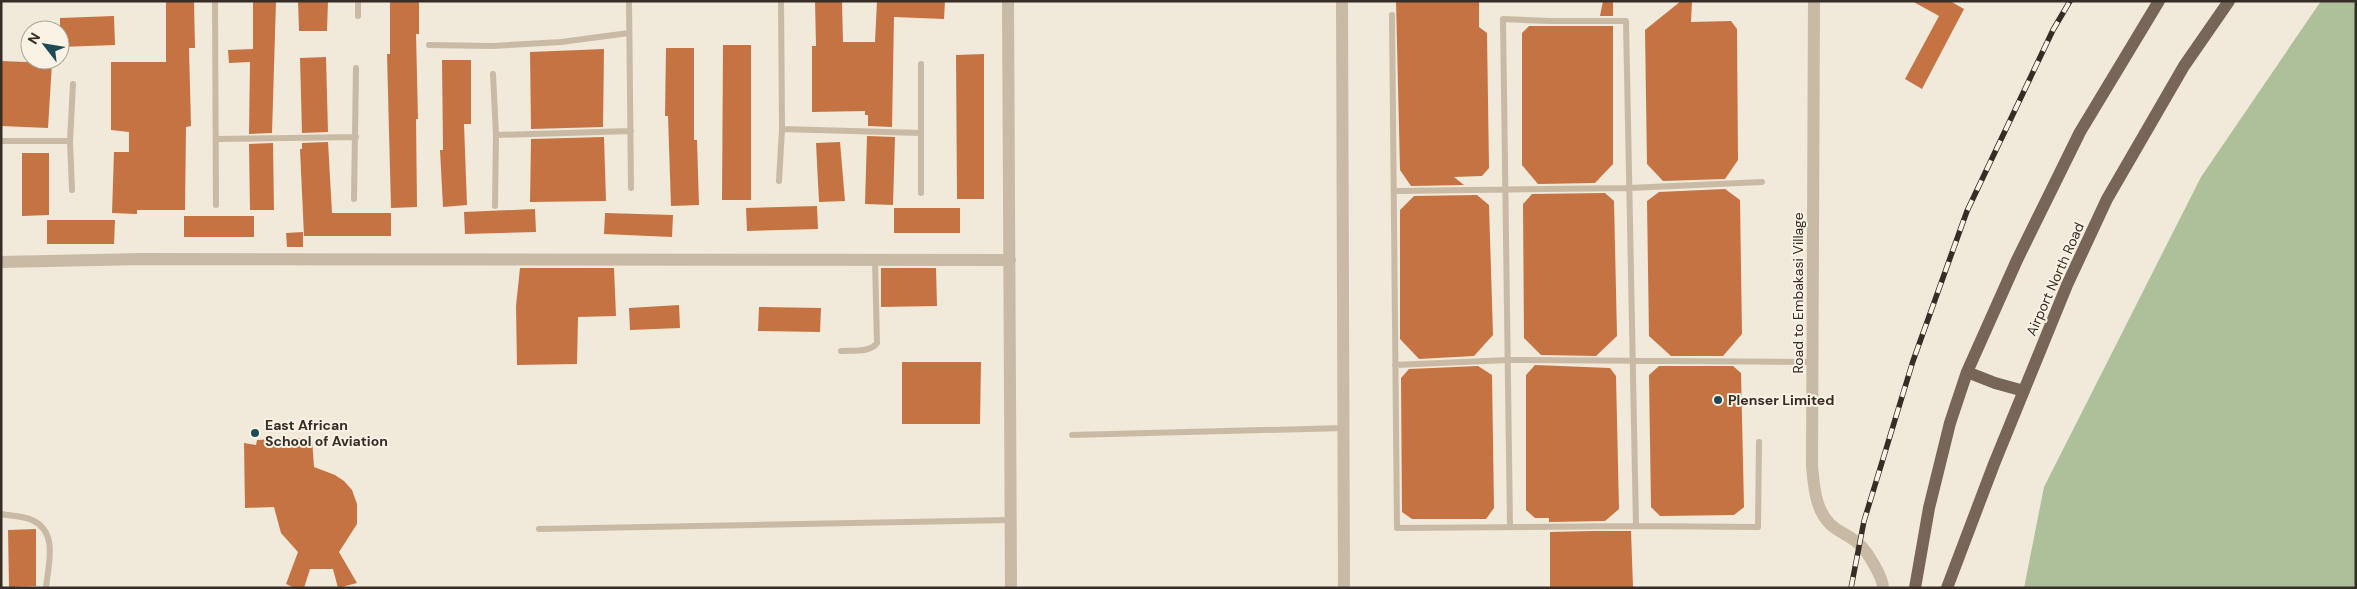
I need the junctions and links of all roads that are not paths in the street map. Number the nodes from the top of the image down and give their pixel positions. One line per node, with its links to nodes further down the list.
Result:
1 (215, 1): 23 (lane)
2 (358, 1): 11 (lane)
3 (629, 1): 12 (lane)
4 (781, 1): 18 (lane)
5 (1008, 1): 38 (street)
6 (1342, 1): 47 (street)
7 (1814, 1): 43 (street, Road to Embakasi Village)
8 (2159, 1): 45 (main road)
9 (2229, 1): 46 (main road, Airport North Road)
10 (1392, 15): 32 (lane)
11 (358, 16)
12 (629, 33): 13 (lane); 19 (lane)
13 (429, 45)
14 (921, 64): 20 (lane)
15 (356, 68): 22 (lane)
16 (493, 74): 21 (lane)
17 (73, 84): 25 (lane)
18 (782, 129): 20 (lane); 26 (lane)
19 (631, 131): 21 (lane); 28 (lane)
20 (921, 133): 33 (lane)
21 (496, 135): 36 (lane)
22 (356, 137): 23 (lane); 34 (lane)
23 (216, 139): 35 (lane)
24 (1, 141): 25 (lane)
25 (70, 141): 31 (lane)
26 (779, 181)
27 (1762, 182): 29 (lane)
28 (632, 188)
29 (1629, 188): 30 (lane); 30 (lane); 41 (lane)
30 (1505, 189): 32 (lane); 42 (lane)
31 (72, 190)
32 (1395, 191): 44 (lane)
33 (921, 193)
34 (354, 199)
35 (216, 205)
36 (495, 206)
37 (875, 260): 38 (street); 39 (street); 40 (lane)
38 (1010, 260): 51 (street)
39 (1, 262)
40 (841, 351)
41 (1631, 359): 42 (lane); 43 (lane); 52 (lane)
42 (1508, 360): 44 (lane); 53 (lane)
43 (1813, 362): 58 (street, Road to Embakasi Village)
44 (1395, 365): 53 (lane)
45 (1967, 372): 46 (main road); 59 (main road)
46 (2024, 391): 60 (main road, Airport North Road)
47 (1344, 428): 48 (lane); 57 (street)
48 (1072, 435)
49 (1759, 442): 52 (lane)
50 (1, 514): 55 (lane)
51 (1012, 520): 54 (lane); 56 (street)
52 (1636, 526): 53 (lane)
53 (1510, 527)
54 (539, 529)
55 (46, 588)
56 (1011, 588)
57 (1344, 588)
58 (1883, 588)
59 (1915, 588)
60 (1947, 588)

